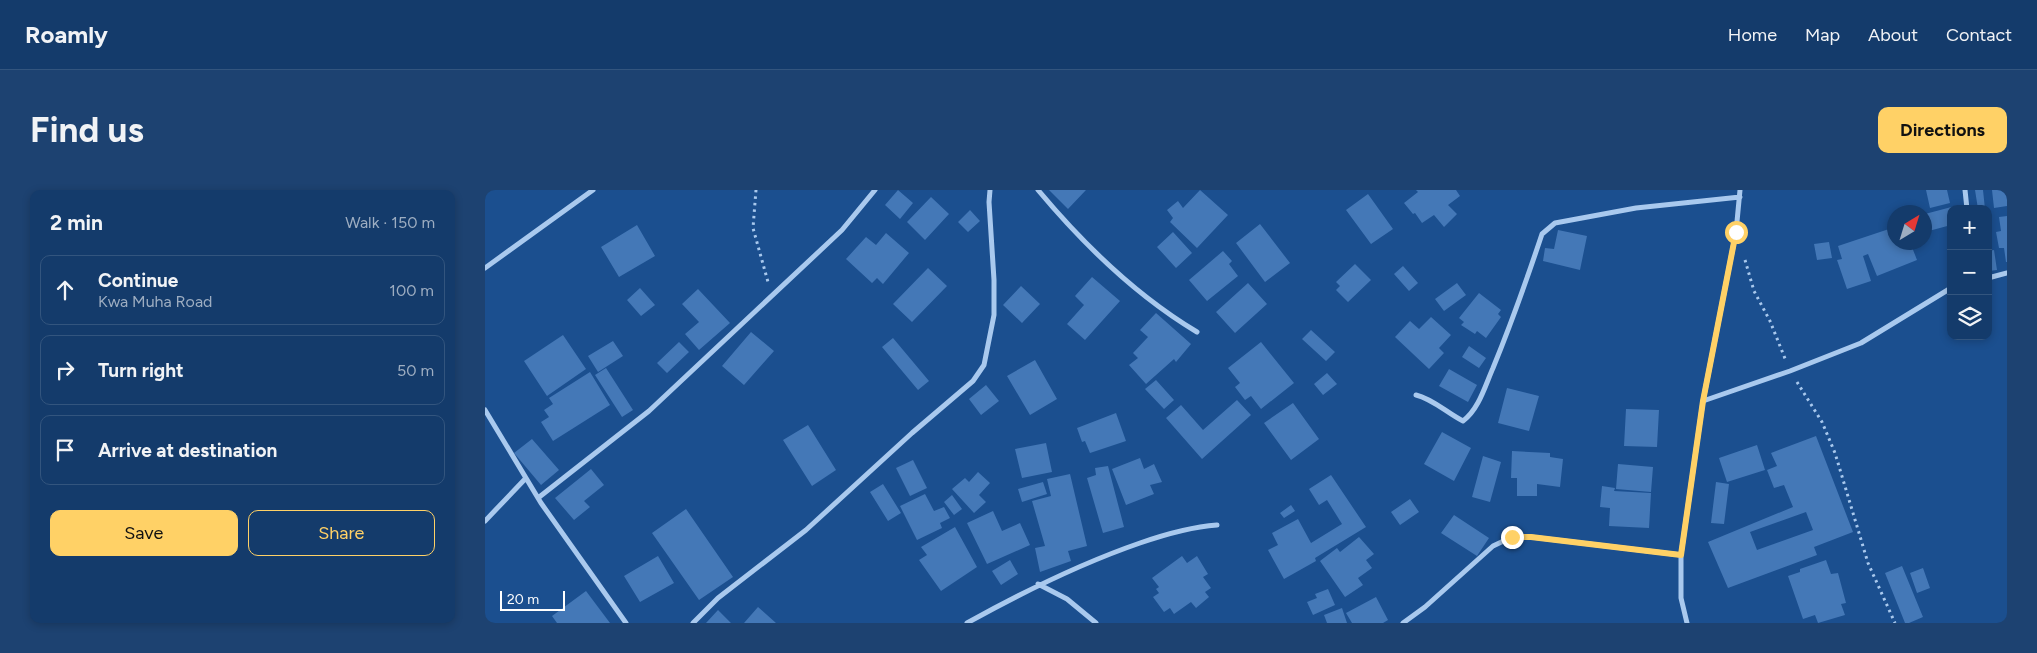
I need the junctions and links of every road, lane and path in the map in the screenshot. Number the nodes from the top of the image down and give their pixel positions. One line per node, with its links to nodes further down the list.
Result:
1 (593, 190): 11 (street)
2 (756, 190): 15 (path)
3 (875, 190): 15 (street)
4 (990, 190): 28 (street)
5 (1038, 190): 16 (street)
6 (1740, 190): 8 (street)
7 (1965, 190): 9 (street)
8 (1740, 198): 18 (street); 19 (street)
9 (1967, 205)
10 (1744, 257): 17 (path)
11 (485, 268)
12 (2007, 273): 13 (street)
13 (1992, 277)
14 (1947, 290): 17 (street)
15 (772, 295): 22 (street)
16 (1197, 332)
17 (1790, 371): 19 (street); 33 (path)
18 (1416, 395)
19 (1703, 401): 25 (street)
20 (485, 410): 21 (street)
21 (526, 478): 22 (street); 23 (street)
22 (538, 498): 27 (street)
23 (485, 521)
24 (1217, 525): 26 (street)
25 (1681, 555): 31 (street); 32 (street)
26 (1038, 584): 29 (street); 30 (street)
27 (627, 623)
28 (693, 623)
29 (967, 623)
30 (1096, 623)
31 (1403, 623)
32 (1687, 623)
33 (1895, 623)

